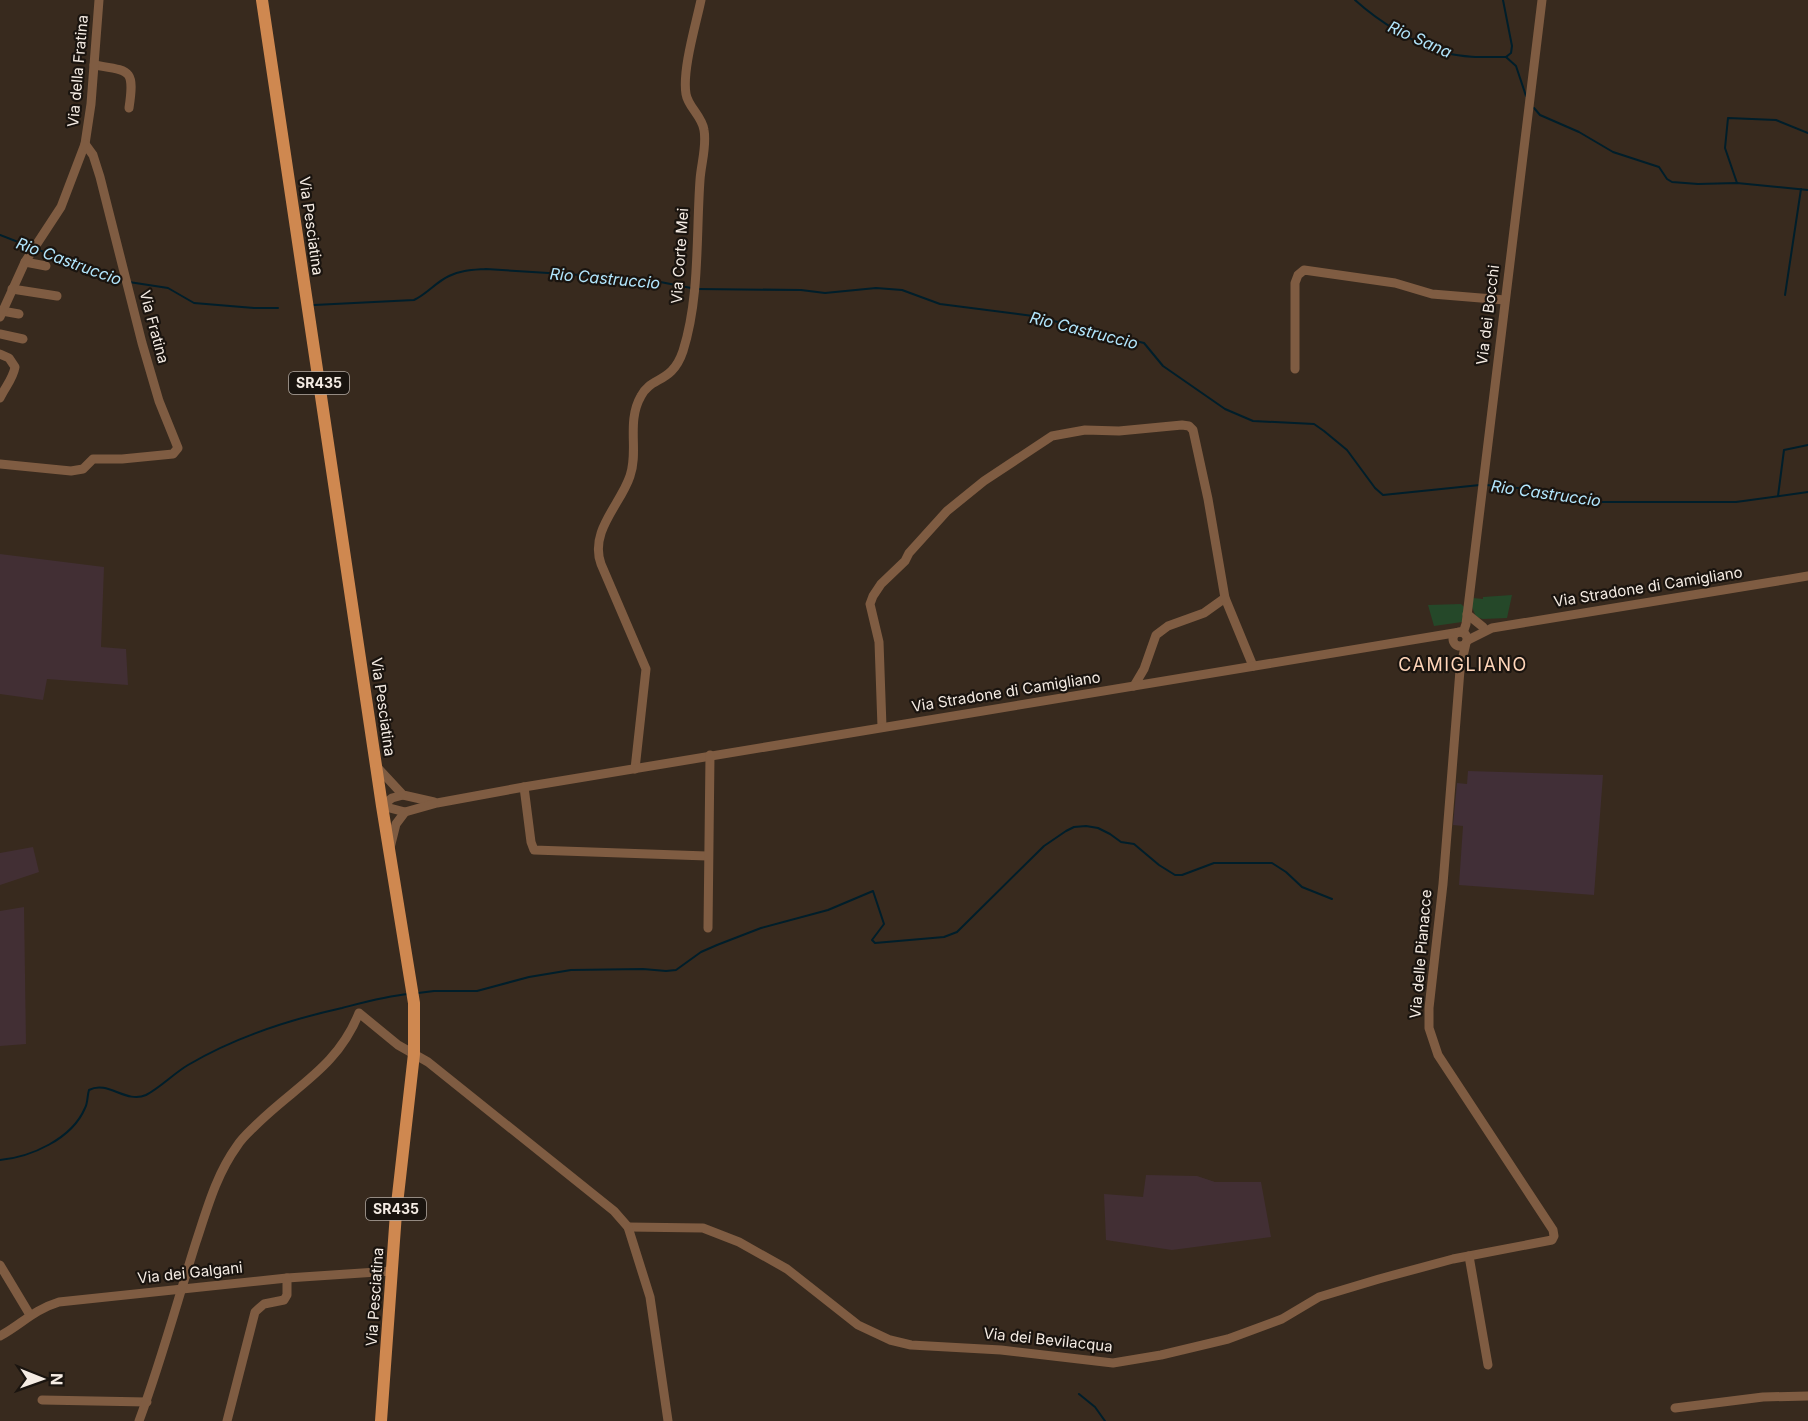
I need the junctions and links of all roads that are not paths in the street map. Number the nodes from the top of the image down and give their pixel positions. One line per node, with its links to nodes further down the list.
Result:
1 (99, 0): 5 (street, Via della Fratina)
2 (262, 0): 30 (main road, Via Pesciatina / SR435)
3 (701, 0): 31 (street, Via Corte Mei)
4 (1542, 0): 12 (street, Via dei Bocchi)
5 (94, 65): 6 (street); 7 (street, Via della Fratina)
6 (129, 108)
7 (85, 144): 8 (street, Via della Fratina); 20 (street, Via Fratina)
8 (25, 262): 9 (street); 10 (street, Via della Fratina)
9 (46, 266)
10 (12, 289): 11 (street); 13 (street, Via della Fratina)
11 (57, 296)
12 (1505, 300): 18 (street); 23 (street, Via dei Bocchi)
13 (1, 314): 14 (street)
14 (19, 314)
15 (0, 334): 16 (street)
16 (23, 339)
17 (0, 354): 19 (street)
18 (1295, 369)
19 (0, 398)
20 (0, 464)
21 (1808, 576): 24 (street, Via Stradone di Camigliano)
22 (1225, 598): 26 (street); 27 (street); 28 (street)
23 (1467, 614): 24 (street); 25 (street, Via dei Bocchi)
24 (1487, 627): 25 (street, Via Stradone di Camigliano)
25 (1462, 639): 26 (street, Via Stradone di Camigliano); 42 (street, Via delle Pianacce)
26 (1253, 666): 27 (street, Via Stradone di Camigliano)
27 (1134, 686): 28 (street, Via Stradone di Camigliano)
28 (882, 727): 29 (street, Via Stradone di Camigliano)
29 (710, 756): 31 (street, Via Stradone di Camigliano); 38 (street)
30 (376, 766): 33 (street); 35 (main road, Via Pesciatina / SR435)
31 (635, 769): 32 (street, Via Stradone di Camigliano)
32 (524, 787): 34 (street, Via Stradone di Camigliano); 38 (street)
33 (403, 795): 34 (street, Via Stradone di Camigliano); 35 (street)
34 (437, 803): 36 (street, Via Stradone di Camigliano)
35 (382, 806): 36 (street); 37 (main road, Via Pesciatina / SR435)
36 (405, 812): 37 (street)
37 (390, 850): 40 (main road, Via Pesciatina / SR435)
38 (708, 856): 39 (street)
39 (708, 928)
40 (414, 1054): 41 (street); 45 (main road, Via Pesciatina / SR435); 47 (street)
41 (628, 1227): 43 (street, Via dei Bevilacqua); 58 (street)
42 (1552, 1240): 43 (street, Via dei Bevilacqua)
43 (1469, 1256): 50 (street)
44 (0, 1265): 48 (street)
45 (392, 1271): 46 (street, Via dei Galgani); 57 (main road, Via Pesciatina / SR435)
46 (287, 1278): 47 (street, Via dei Galgani); 56 (street)
47 (181, 1290): 48 (street, Via dei Galgani); 53 (street)
48 (30, 1315): 49 (street, Via dei Galgani)
49 (0, 1336)
50 (1488, 1365)
51 (1808, 1396): 54 (street)
52 (42, 1400): 53 (street)
53 (147, 1402): 55 (street)
54 (1675, 1408)
55 (140, 1421)
56 (227, 1421)
57 (381, 1421)
58 (668, 1421)

